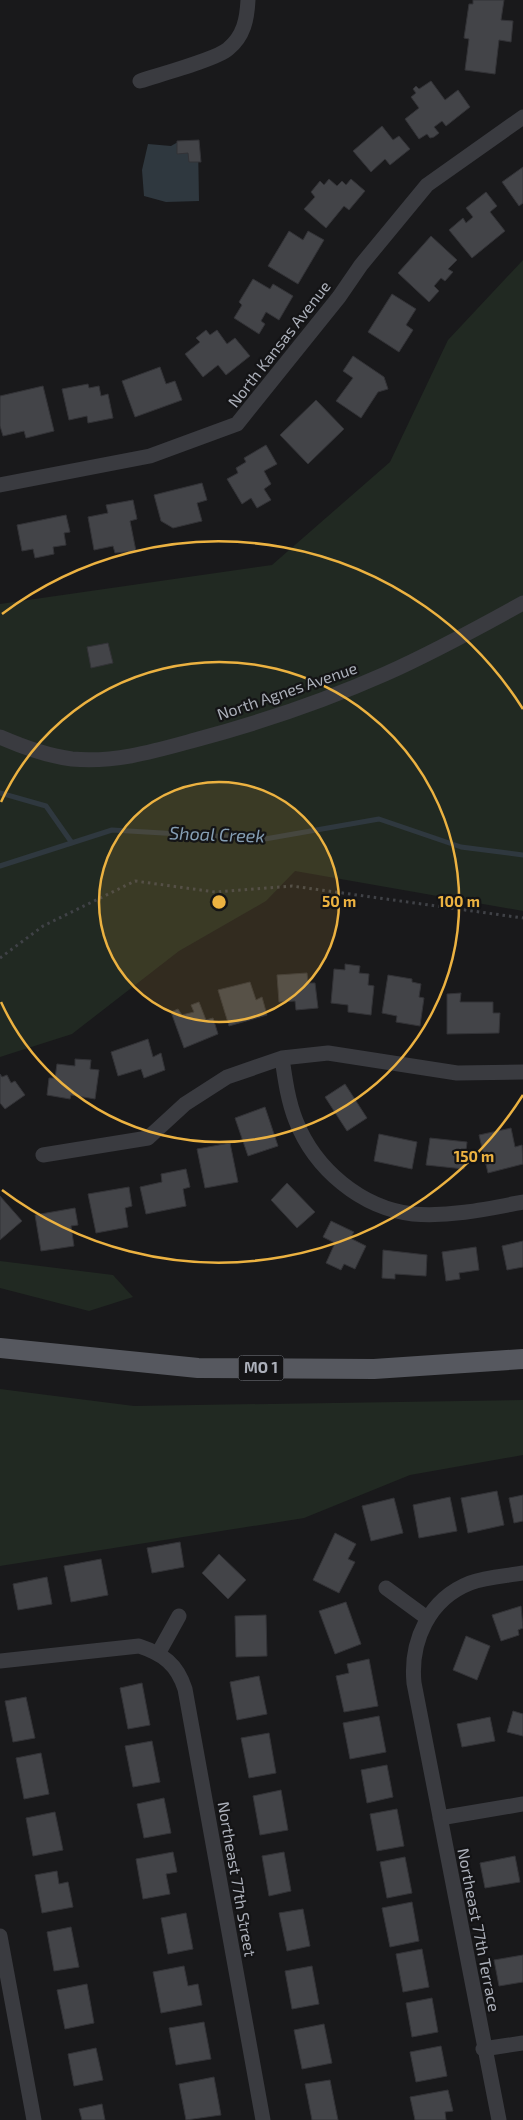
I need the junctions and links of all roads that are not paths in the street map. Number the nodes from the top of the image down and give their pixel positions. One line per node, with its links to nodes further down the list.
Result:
1 (248, 0): 2 (street)
2 (140, 81)
3 (523, 117): 4 (street, North Kansas Avenue)
4 (0, 484)
5 (523, 603): 6 (street, North Agnes Avenue)
6 (0, 737)
7 (282, 1058): 8 (street); 9 (street); 10 (street)
8 (523, 1072)
9 (43, 1155)
10 (523, 1202)
11 (0, 1348): 12 (main road, MO 1)
12 (523, 1359)
13 (523, 1573): 16 (street, Northeast 77th Terrace)
14 (386, 1588): 16 (street)
15 (179, 1616): 17 (street)
16 (427, 1618): 20 (street, Northeast 77th Terrace)
17 (159, 1652): 18 (street); 25 (street, Northeast 77th Street)
18 (0, 1661)
19 (523, 1804): 20 (street)
20 (440, 1818): 23 (street, Northeast 77th Terrace)
21 (0, 1936): 24 (street)
22 (523, 2043): 23 (street)
23 (483, 2049): 26 (street, Northeast 77th Terrace)
24 (34, 2120)
25 (262, 2120)
26 (499, 2120)

